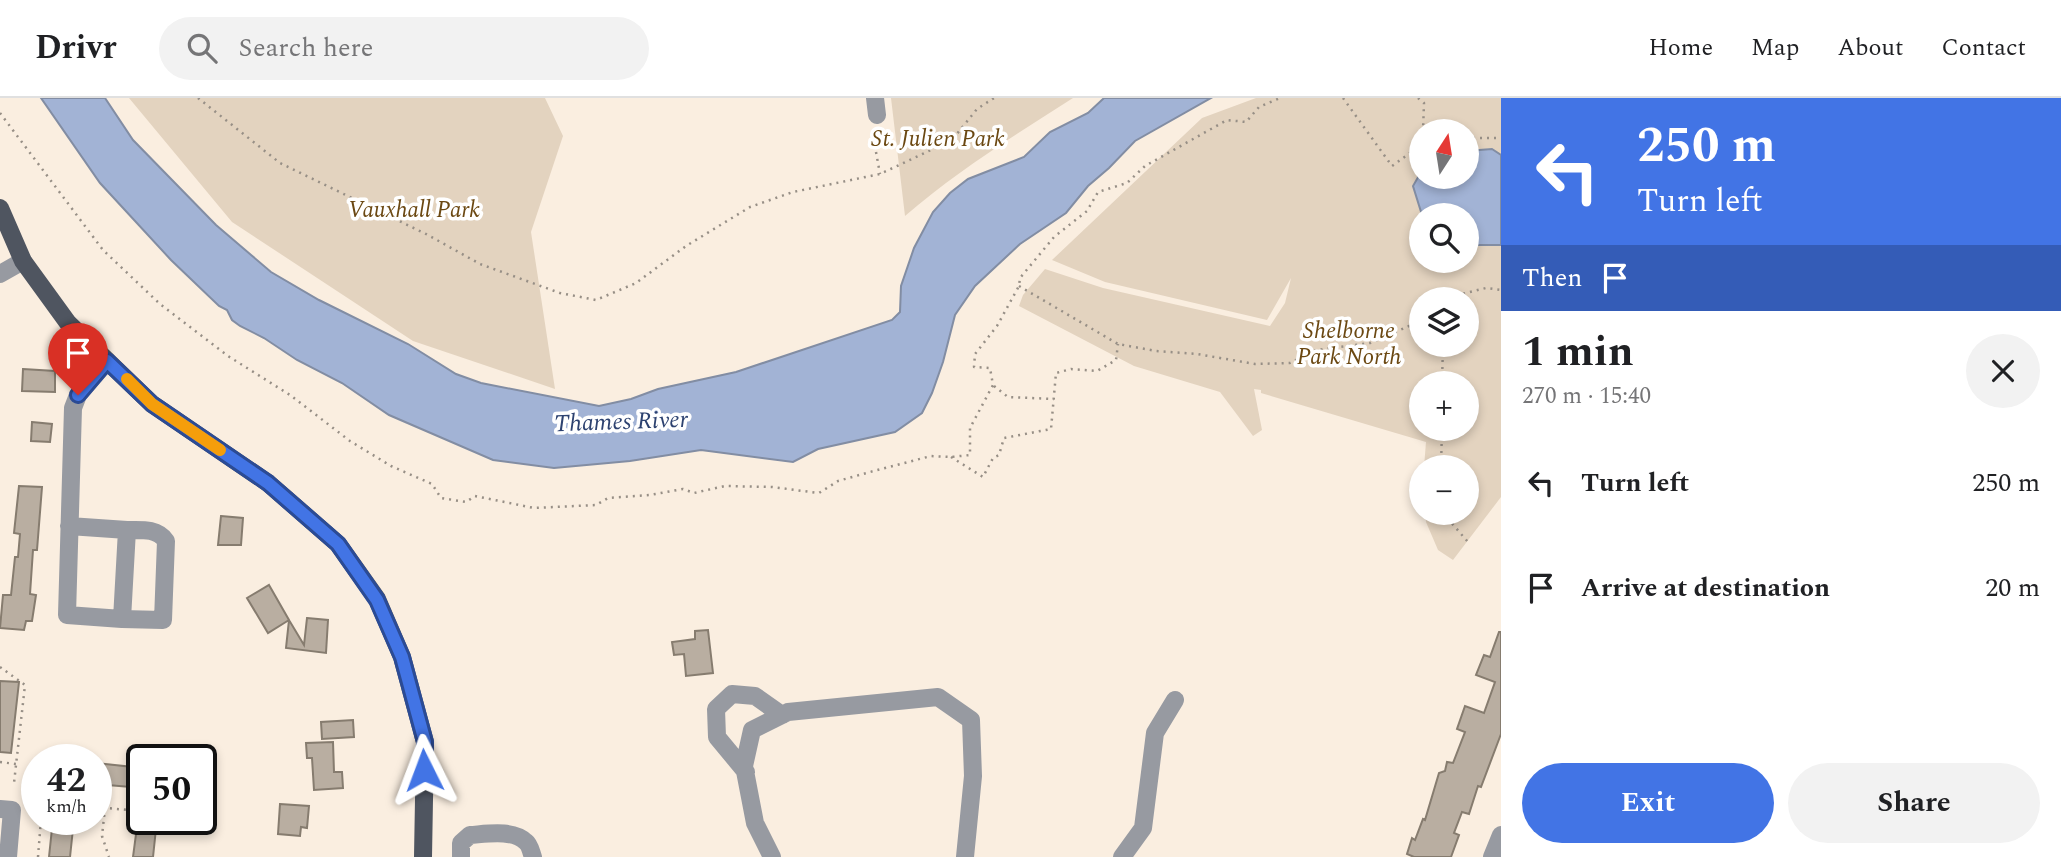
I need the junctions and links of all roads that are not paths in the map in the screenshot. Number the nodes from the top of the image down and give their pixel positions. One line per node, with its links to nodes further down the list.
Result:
1 (0, 208): 2 (main road)
2 (23, 261): 3 (street); 4 (main road)
3 (0, 274)
4 (107, 361): 5 (street); 14 (main road)
5 (69, 526): 6 (street); 7 (street)
6 (127, 530): 7 (street); 7 (street)
7 (122, 619)
8 (1175, 700): 19 (street)
9 (782, 715): 10 (street); 10 (street); 18 (street)
10 (746, 772): 17 (street)
11 (6, 810): 13 (street)
12 (1501, 835): 20 (street)
13 (8, 857)
14 (423, 857)
15 (461, 857): 16 (street)
16 (533, 857)
17 (772, 857)
18 (965, 857)
19 (1122, 857)
20 (1492, 857)

